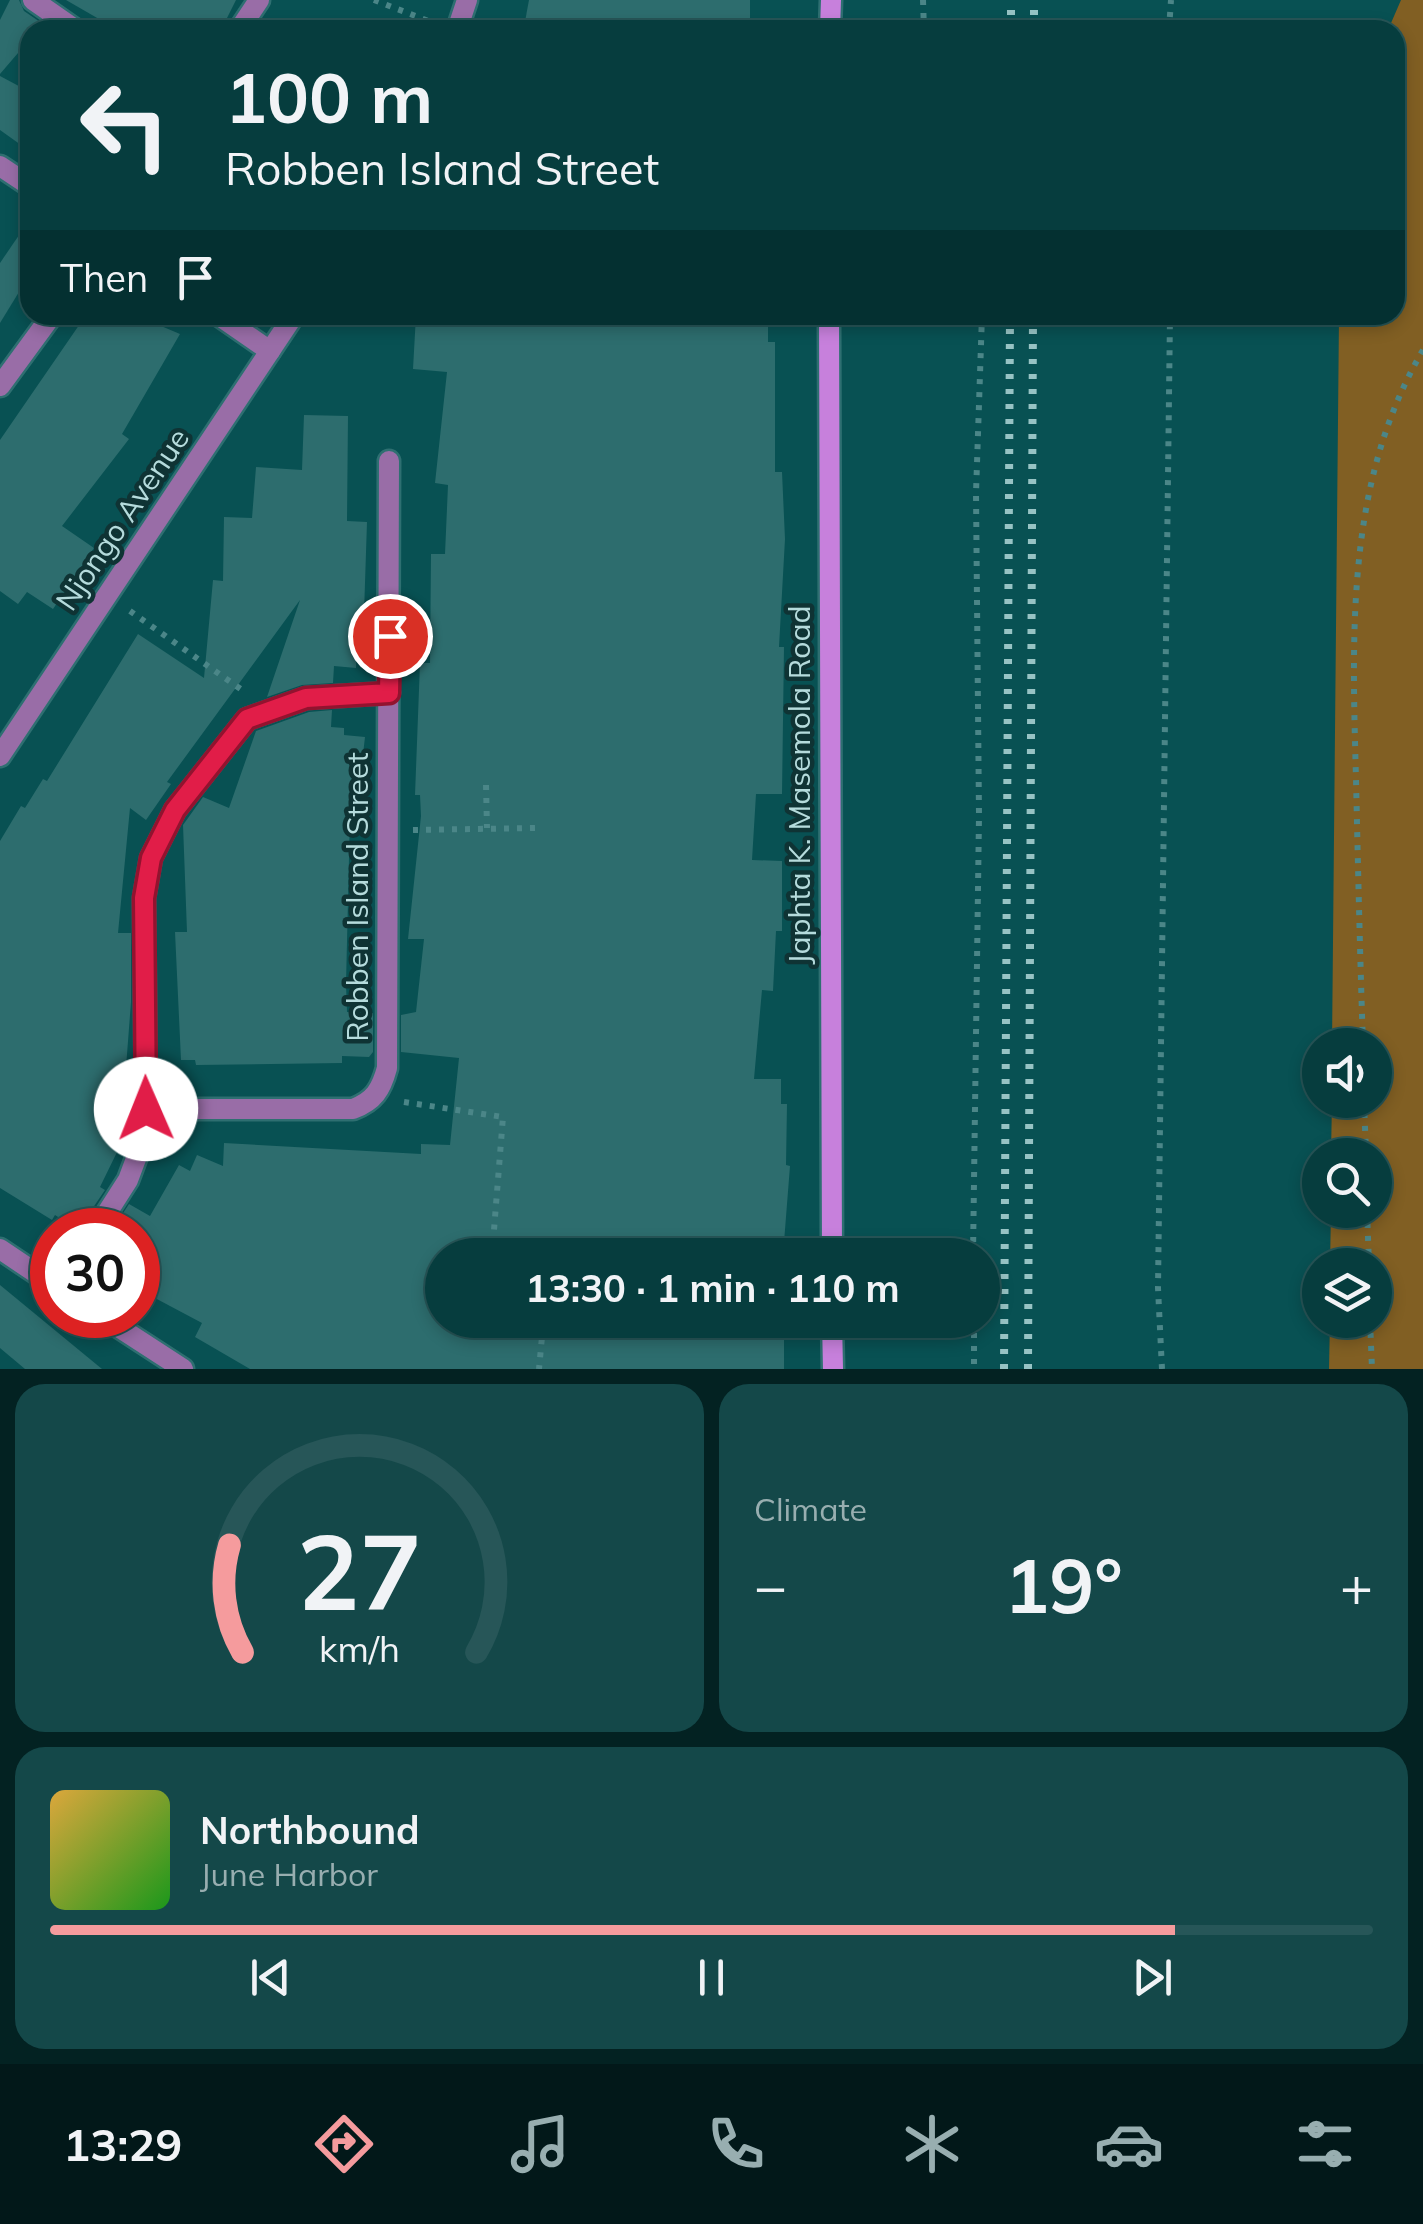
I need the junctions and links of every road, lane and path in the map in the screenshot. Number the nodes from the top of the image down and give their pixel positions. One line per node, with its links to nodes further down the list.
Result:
1 (33, 0): 3 (street)
2 (374, 0): 4 (path)
3 (62, 20)
4 (424, 20)
5 (45, 325): 13 (street)
6 (232, 325): 12 (street)
7 (287, 325): 12 (street, Njongo Avenue)
8 (829, 325): 28 (main road, Japhta K. Masemola Road)
9 (982, 325): 29 (path)
10 (1170, 325): 41 (path)
11 (1423, 350): 23 (path)
12 (270, 351): 15 (street, Njongo Avenue)
13 (0, 386)
14 (389, 461): 16 (street, Robben Island Street)
15 (108, 596): 17 (path); 18 (street, Njongo Avenue)
16 (389, 693): 17 (street); 22 (street, Robben Island Street)
17 (268, 708): 25 (street)
18 (2, 749)
19 (486, 785): 20 (path)
20 (488, 828): 21 (path); 22 (path)
21 (536, 828)
22 (387, 831): 24 (street, Robben Island Street)
23 (1363, 1028)
24 (374, 1098): 25 (street); 27 (path)
25 (146, 1109): 26 (street)
26 (110, 1208)
27 (493, 1238)
28 (832, 1238)
29 (974, 1238)
30 (0, 1249): 31 (street)
31 (30, 1269)
32 (135, 1338): 37 (street)
33 (542, 1338): 38 (path)
34 (832, 1338): 39 (main road)
35 (974, 1338): 40 (path)
36 (1371, 1338): 42 (path)
37 (183, 1369)
38 (539, 1369)
39 (833, 1369)
40 (974, 1369)
41 (1162, 1369)
42 (1372, 1369)

